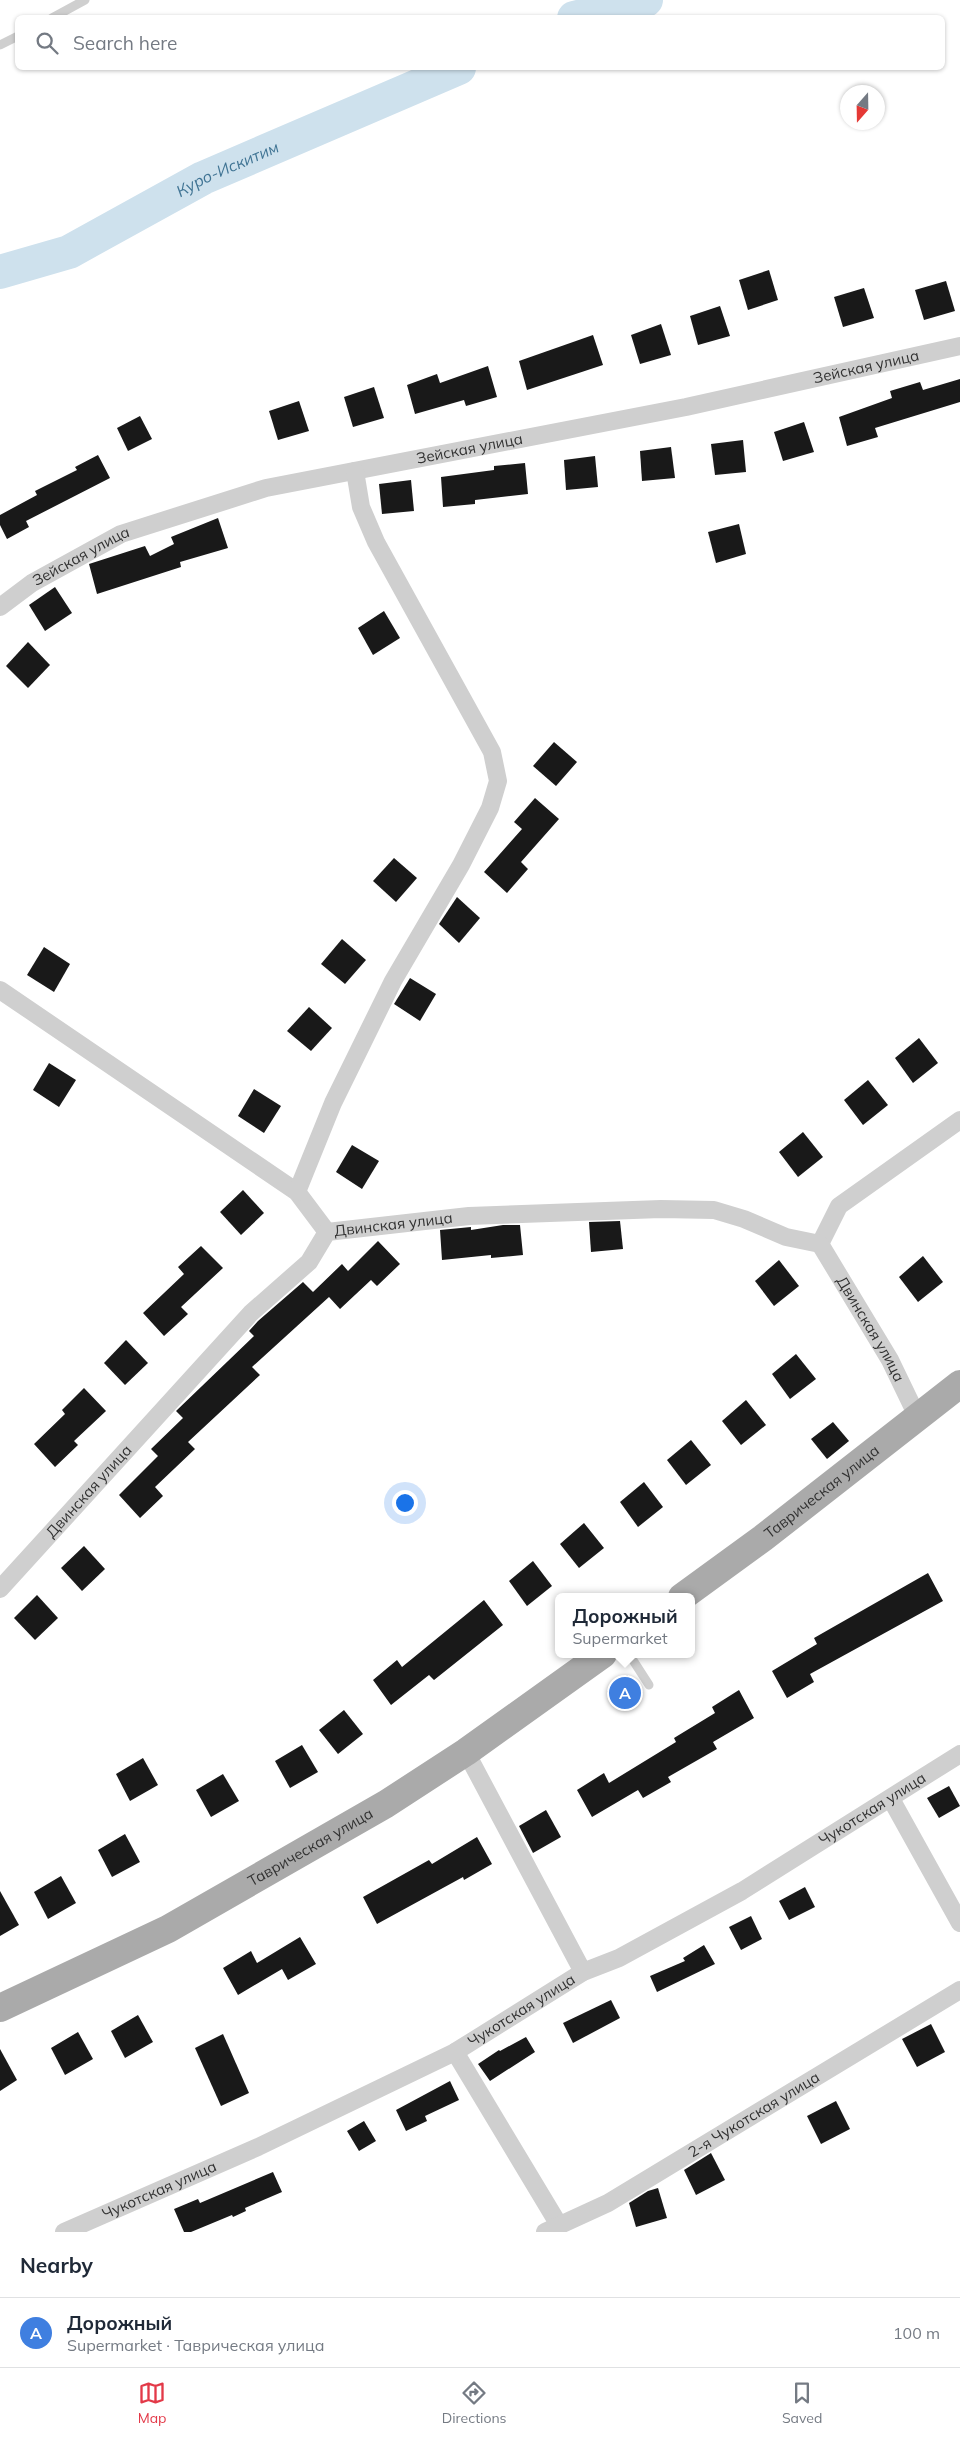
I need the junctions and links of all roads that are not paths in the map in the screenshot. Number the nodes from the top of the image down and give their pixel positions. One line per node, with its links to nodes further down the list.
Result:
1 (85, 0): 2 (lane)
2 (58, 15)
3 (15, 38): 4 (lane)
4 (0, 45)
5 (960, 346): 6 (street, Зейская улица)
6 (355, 471): 7 (street, Зейская улица); 10 (street)
7 (0, 607)
8 (0, 990): 10 (street)
9 (960, 1120): 12 (street)
10 (297, 1192): 11 (street)
11 (327, 1232): 12 (street, Двинская улица); 15 (street, Двинская улица)
12 (820, 1244): 14 (street, Двинская улица)
13 (960, 1384): 14 (main road, Таврическая улица)
14 (917, 1416): 16 (main road, Таврическая улица)
15 (0, 1589)
16 (687, 1593)
17 (597, 1658): 20 (main road, Таврическая улица)
18 (632, 1658): 19 (lane)
19 (649, 1685)
20 (466, 1752): 24 (street); 26 (main road, Таврическая улица)
21 (960, 1754): 22 (street, Чукотская улица)
22 (891, 1799): 23 (street); 24 (street, Чукотская улица)
23 (960, 1923)
24 (583, 1972): 27 (street, Чукотская улица)
25 (960, 1990): 28 (street, 2-я Чукотская улица)
26 (0, 2008)
27 (455, 2052): 28 (street); 29 (street, Чукотская улица)
28 (552, 2228)
29 (64, 2232)

